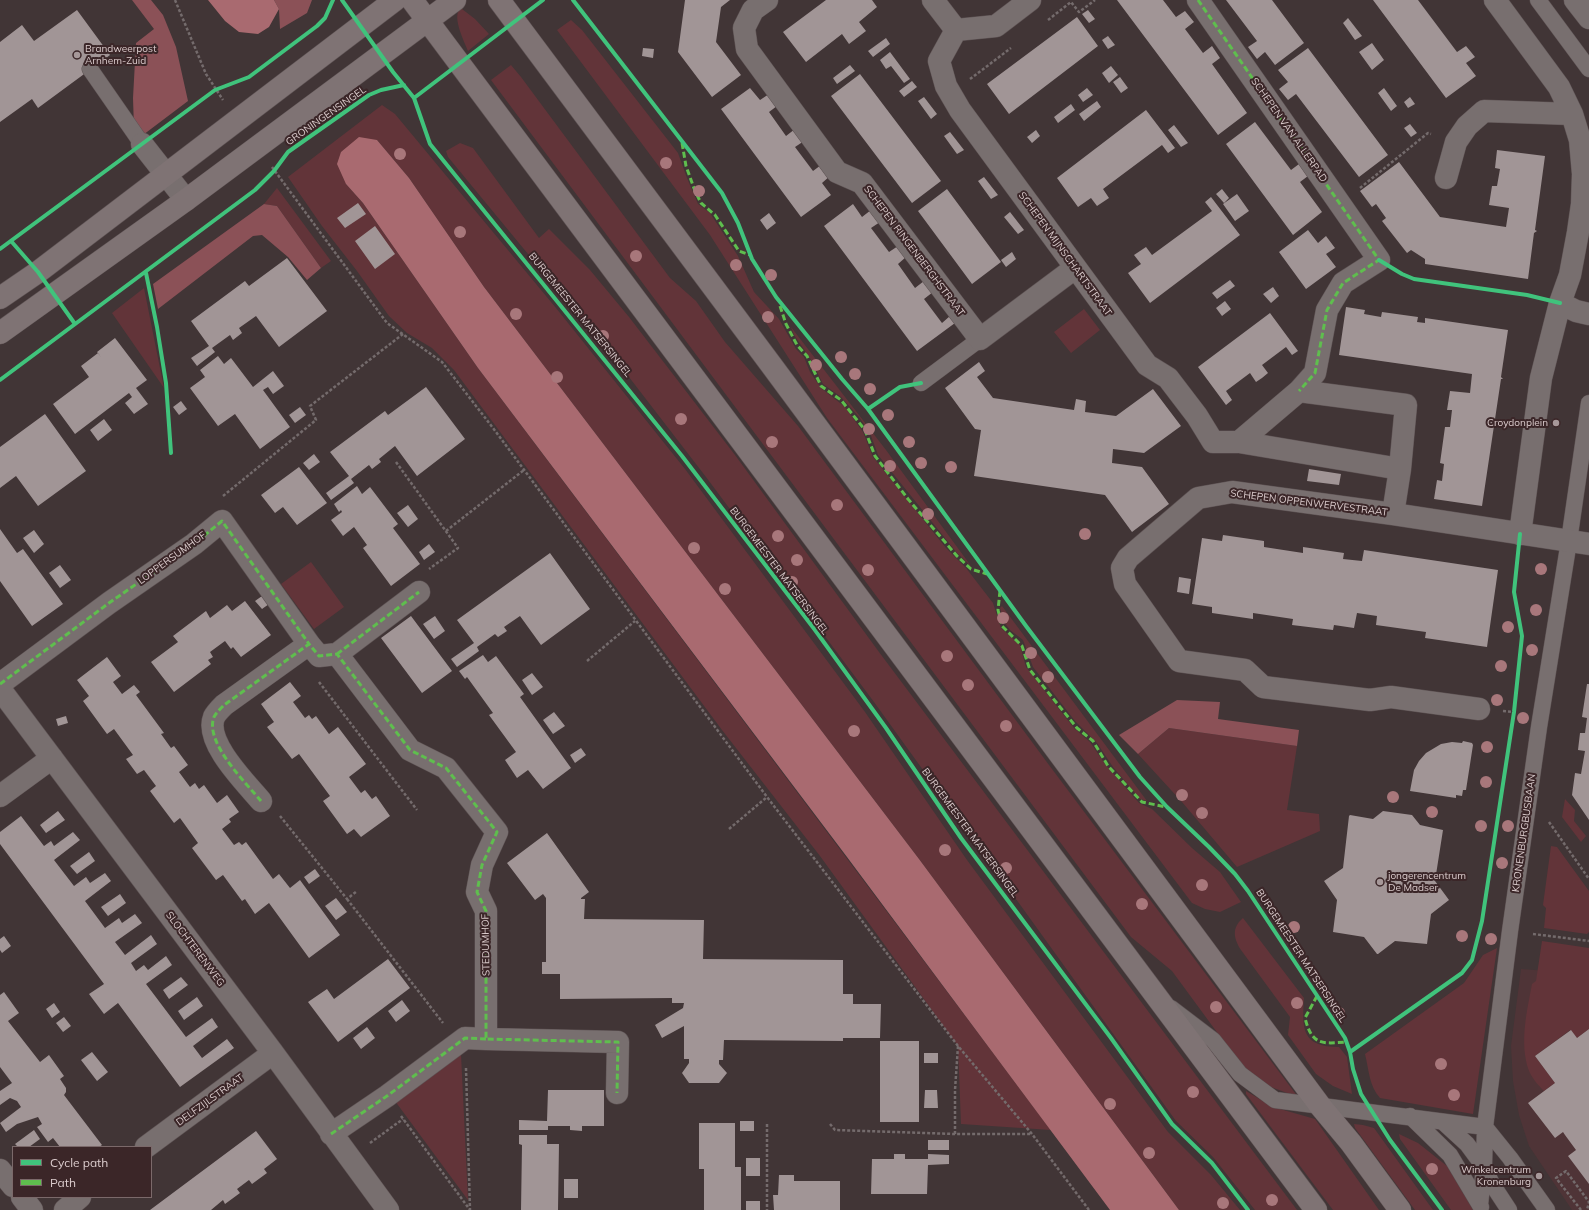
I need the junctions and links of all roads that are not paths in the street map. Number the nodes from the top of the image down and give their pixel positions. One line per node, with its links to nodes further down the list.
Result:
1 (395, 0): 19 (main road)
2 (412, 0): 13 (main road)
3 (455, 0): 13 (main road, GRONINGENSINGEL)
4 (499, 0): 49 (main road)
5 (767, 0): 27 (street, SCHEPEN RINGENBERGHSTRAAT)
6 (933, 0): 14 (street)
7 (1030, 0): 14 (street)
8 (1198, 0): 29 (street, SCHEPEN VAN ALLERPAD)
9 (1495, 0): 17 (street)
10 (1538, 0): 16 (lane)
11 (1576, 0): 12 (street)
12 (1589, 18)
13 (427, 20): 21 (main road, GRONINGENSINGEL); 45 (main road)
14 (956, 30): 22 (street, SCHEPEN MIJNSCHARTSTRAAT)
15 (90, 69): 18 (lane)
16 (1589, 69)
17 (1572, 114): 20 (street); 24 (street)
18 (142, 144): 19 (street)
19 (166, 174): 21 (street); 23 (main road)
20 (1446, 178)
21 (186, 200): 26 (main road, GRONINGENSINGEL)
22 (1075, 268): 27 (street); 31 (street, SCHEPEN MIJNSCHARTSTRAAT)
23 (0, 298)
24 (1560, 303): 25 (street); 34 (street)
25 (1589, 314)
26 (0, 333)
27 (980, 338): 28 (lane)
28 (921, 383)
29 (1299, 391): 31 (street); 32 (street, SCHEPEN OPPENWERVESTRAAT)
30 (1589, 403): 35 (lane)
31 (1239, 442): 32 (street)
32 (1400, 469): 33 (street, SCHEPEN OPPENWERVESTRAAT)
33 (1393, 514): 34 (street, SCHEPEN OPPENWERVESTRAAT); 40 (street, SCHEPEN OPPENWERVESTRAAT)
34 (1520, 534): 35 (street, SCHEPEN OPPENWERVESTRAAT)
35 (1579, 542): 52 (lane, KRONENBURGBUSBAAN)
36 (419, 592): 37 (street)
37 (322, 651): 38 (street, LOPPERSUMHOF); 43 (street); 44 (street, LOPPERSUMHOF)
38 (0, 684)
39 (0, 689): 41 (street, SLOCHTERENWEG)
40 (1479, 709)
41 (52, 758): 42 (street); 47 (street, SLOCHTERENWEG)
42 (0, 796)
43 (261, 801)
44 (497, 832): 46 (street, STEDUMHOF)
45 (1157, 998): 49 (lane); 64 (main road)
46 (486, 1039): 48 (street); 53 (street)
47 (273, 1053): 53 (street, SLOCHTERENWEG); 54 (street, DELFZIJLSTRAAT)
48 (617, 1093)
49 (1321, 1107): 50 (lane); 65 (main road)
50 (1410, 1116): 51 (lane); 60 (lane, KRONENBURGBUSBAAN)
51 (1443, 1122): 52 (lane); 55 (lane, KRONENBURGBUSBAAN)
52 (1485, 1127): 55 (lane, KRONENBURGBUSBAAN); 67 (lane)
53 (331, 1134): 63 (street, SLOCHTERENWEG)
54 (147, 1146)
55 (1484, 1167): 60 (lane, KRONENBURGBUSBAAN); 66 (lane, KRONENBURGBUSBAAN)
56 (0, 1170): 57 (street)
57 (12, 1185)
58 (23, 1198): 61 (street)
59 (79, 1198): 62 (street)
60 (1481, 1208)
61 (32, 1210)
62 (65, 1210)
63 (388, 1210)
64 (1316, 1210)
65 (1400, 1210)
66 (1509, 1210)
67 (1547, 1210)

